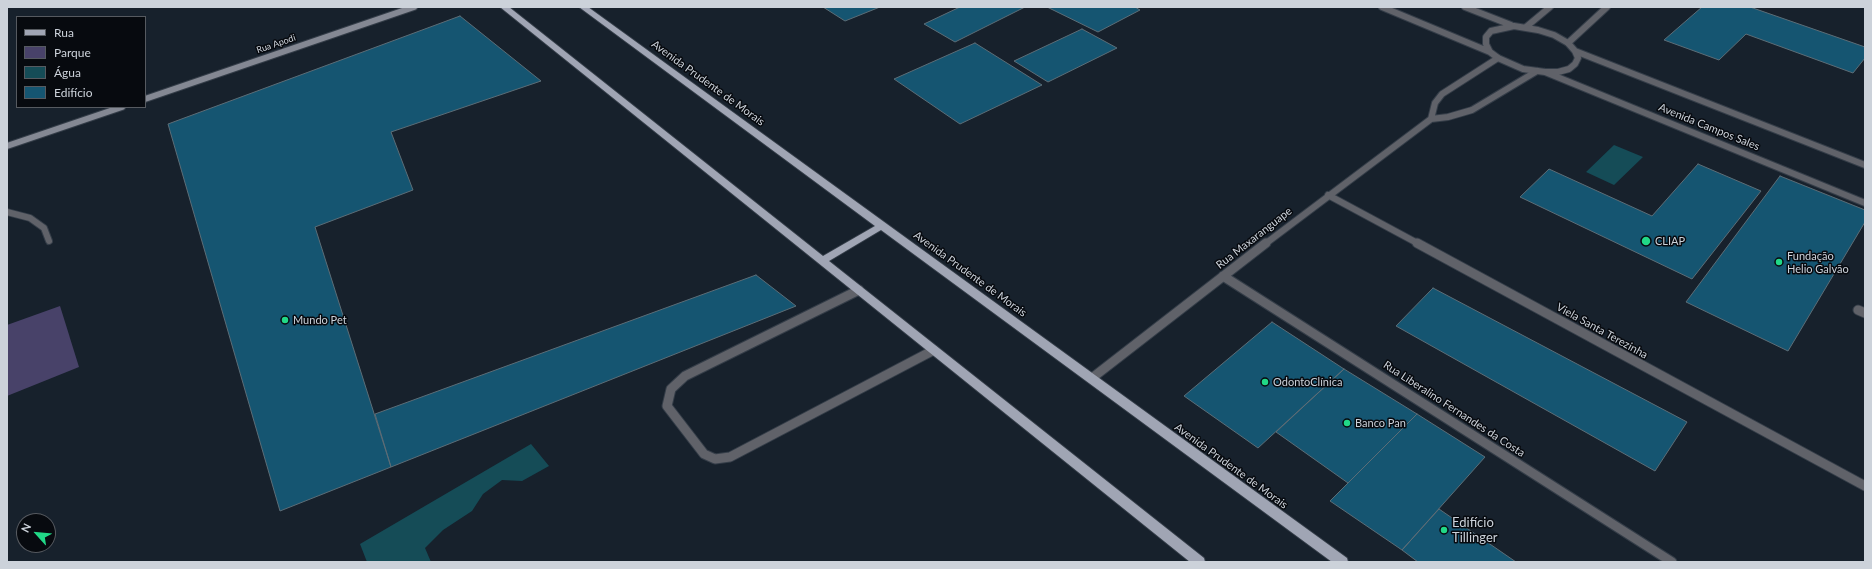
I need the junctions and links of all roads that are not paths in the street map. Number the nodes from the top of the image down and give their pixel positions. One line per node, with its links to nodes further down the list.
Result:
1 (414, 7): 16 (main road, Rua Apodi)
2 (504, 7): 26 (main road)
3 (583, 7): 24 (main road, Avenida Prudente de Morais)
4 (1382, 7): 12 (street)
5 (1465, 7): 8 (street)
6 (1550, 7): 9 (street)
7 (1608, 7): 10 (street)
8 (1514, 26): 9 (street); 12 (street)
9 (1526, 27): 10 (street)
10 (1568, 43): 11 (street)
11 (1575, 51): 15 (street); 20 (street, Avenida Campos Sales)
12 (1490, 52): 13 (street)
13 (1498, 58): 14 (street); 18 (street)
14 (1537, 71): 15 (street); 18 (street, Rua Maxaranguape)
15 (1545, 72): 22 (street, Avenida Campos Sales)
16 (146, 99)
17 (119, 108): 19 (main road)
18 (1431, 119): 21 (street, Rua Maxaranguape)
19 (7, 146)
20 (1865, 165)
21 (1328, 195): 27 (street, Rua Maxaranguape); 31 (street, Viela Santa Terezinha)
22 (1865, 203)
23 (7, 212): 25 (street)
24 (883, 225): 26 (main road); 30 (main road, Avenida Prudente de Morais)
25 (49, 241)
26 (822, 261): 28 (main road)
27 (1223, 276): 30 (street, Rua Maxaranguape); 34 (street, Rua Liberalino Fernandes da Costa)
28 (859, 290): 29 (main road); 29 (street)
29 (934, 350): 32 (main road)
30 (1092, 378): 33 (main road, Avenida Prudente de Morais)
31 (1865, 486)
32 (1199, 562)
33 (1342, 562)
34 (1672, 562)

